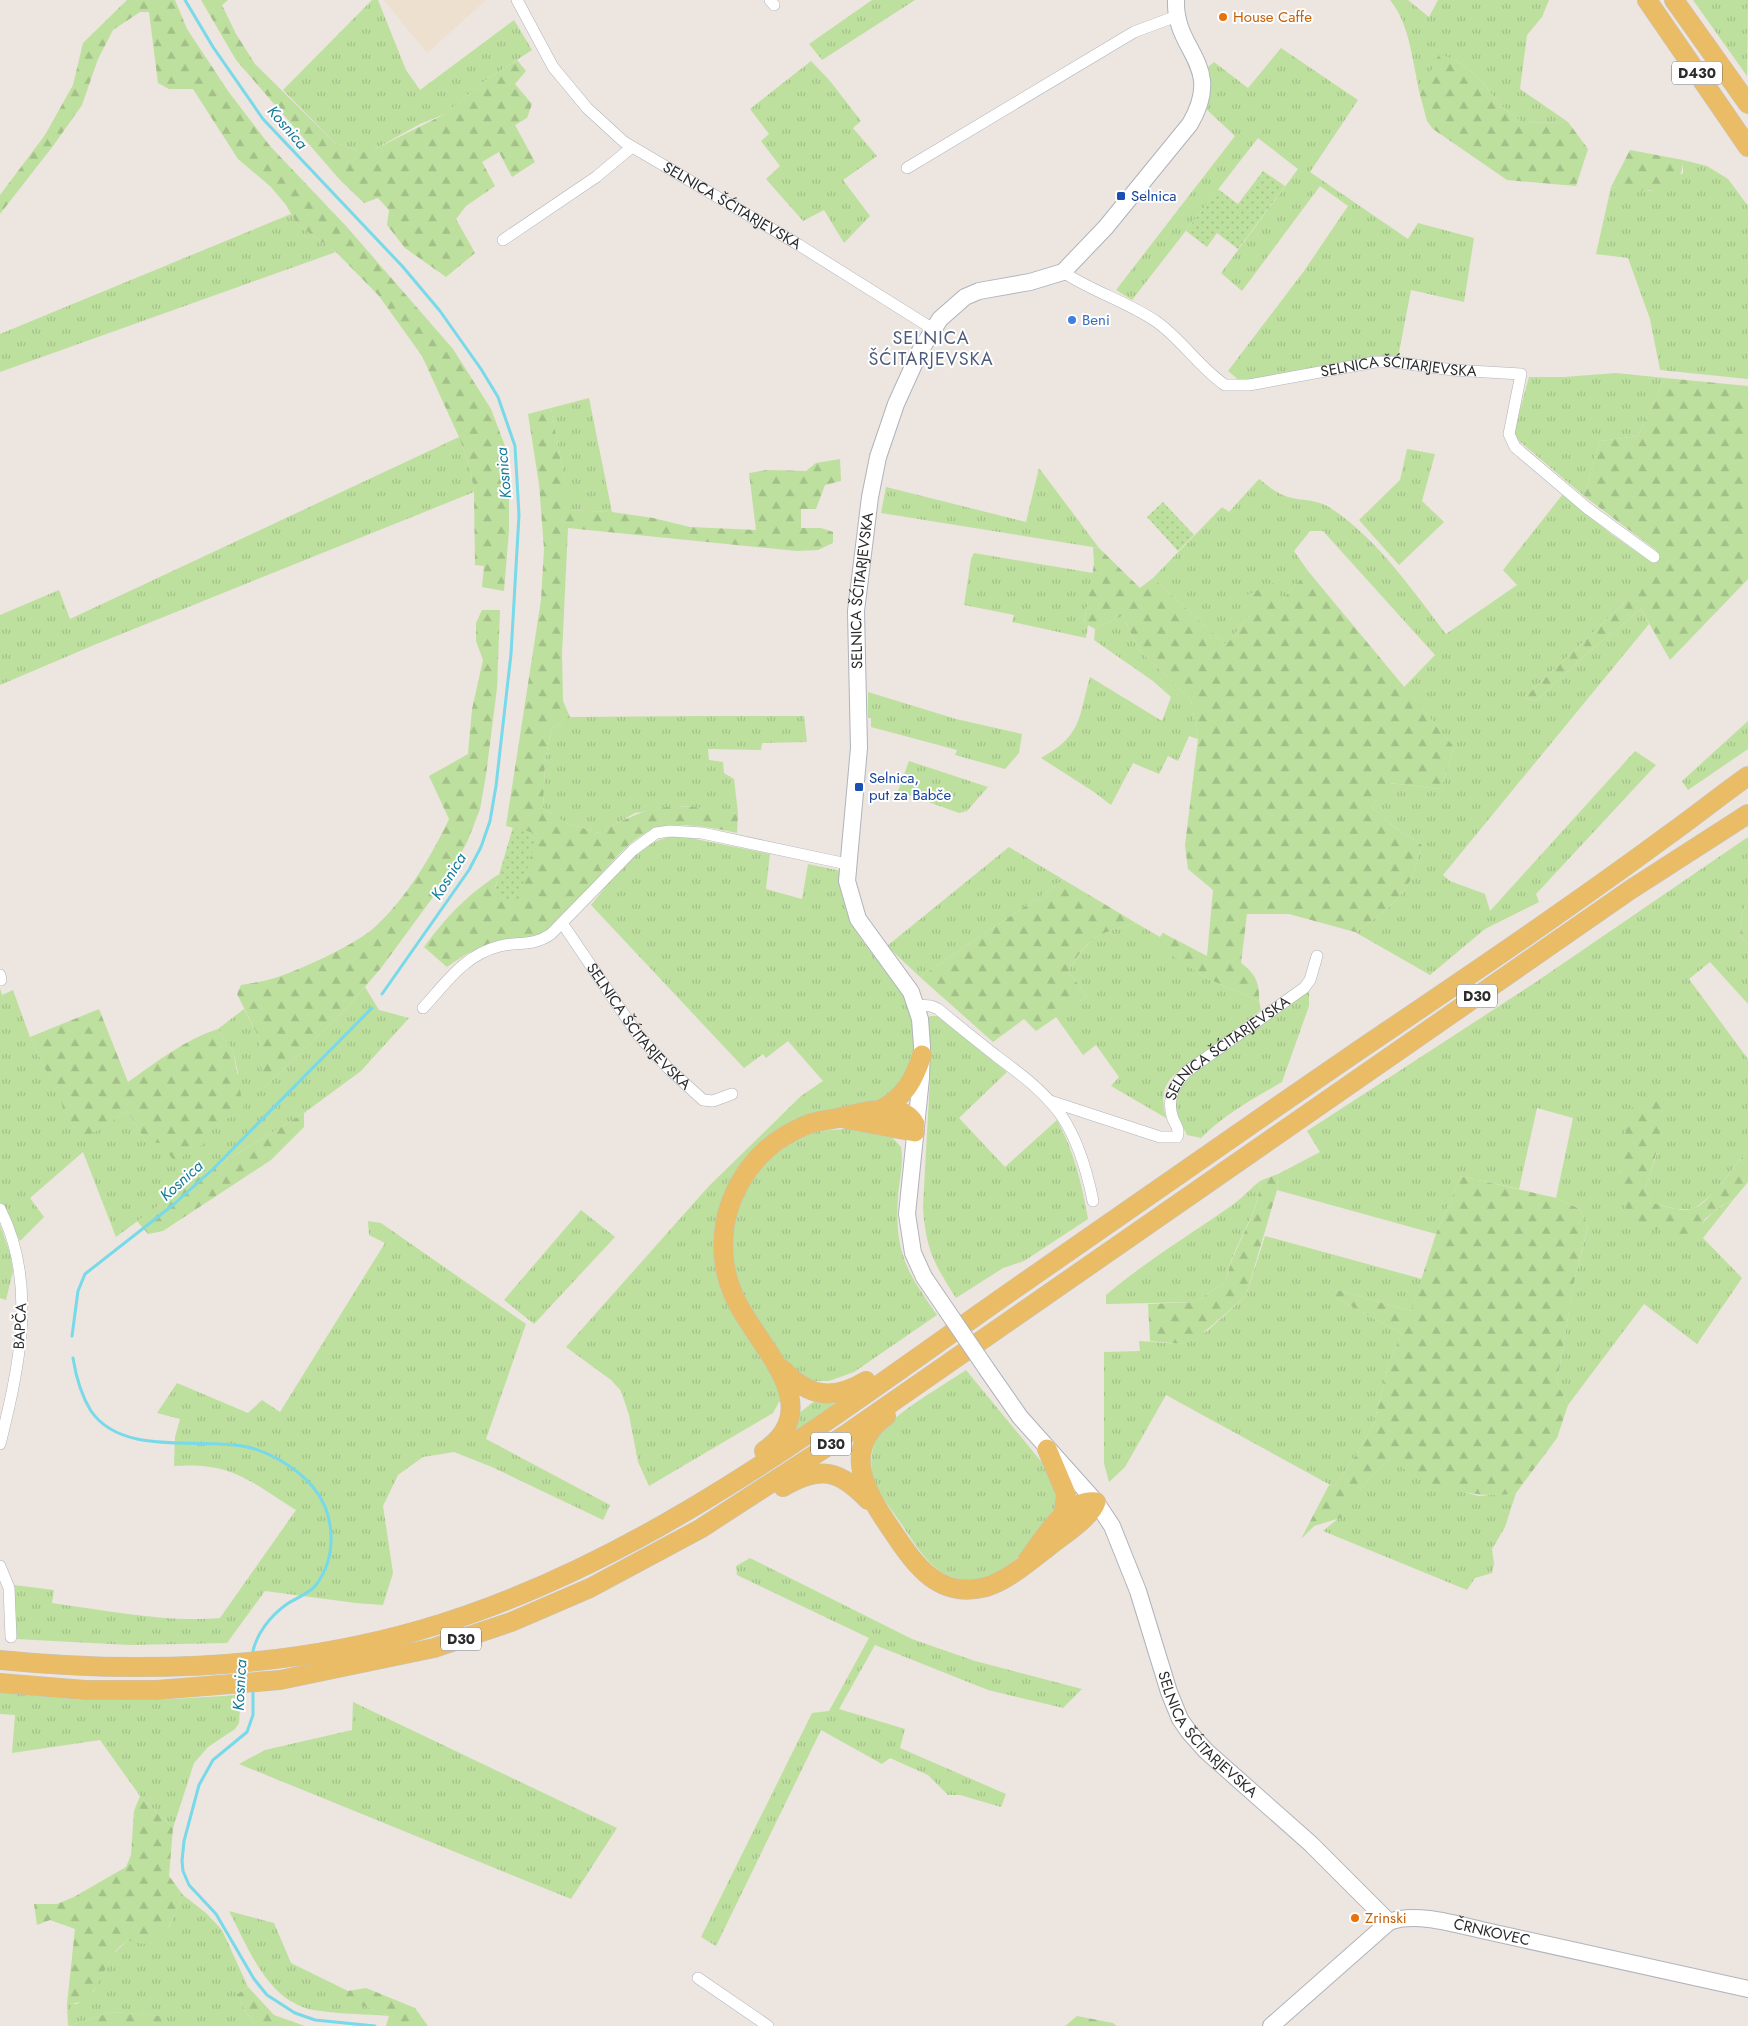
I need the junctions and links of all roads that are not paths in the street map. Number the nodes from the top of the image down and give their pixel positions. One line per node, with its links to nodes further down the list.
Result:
1 (517, 0): 6 (street, SELNICA ŠĆITARJEVSKA)
2 (1647, 0): 7 (main road, D430)
3 (1674, 0): 5 (main road, D430)
4 (1177, 8): 8 (street, SELNICA ŠĆITARJEVSKA); 10 (street, SELNICA ŠĆITARJEVSKA)
5 (1748, 104)
6 (632, 147): 9 (street); 11 (street, SELNICA ŠĆITARJEVSKA)
7 (1748, 147)
8 (907, 168)
9 (503, 240)
10 (1063, 272): 11 (street, SELNICA ŠĆITARJEVSKA); 12 (street, SELNICA ŠĆITARJEVSKA)
11 (932, 329): 15 (street, SELNICA ŠĆITARJEVSKA)
12 (1654, 557)
13 (1748, 776): 29 (main road, D30)
14 (1748, 814): 30 (main road, D30)
15 (847, 864): 16 (street); 18 (street, SELNICA ŠĆITARJEVSKA)
16 (562, 923): 19 (street); 21 (street, SELNICA ŠĆITARJEVSKA)
17 (1316, 956): 22 (street, SELNICA ŠĆITARJEVSKA)
18 (917, 1005): 20 (street, SELNICA ŠĆITARJEVSKA); 22 (street, SELNICA ŠĆITARJEVSKA)
19 (424, 1008)
20 (922, 1054): 23 (main road); 25 (street, SELNICA ŠĆITARJEVSKA)
21 (732, 1094)
22 (1050, 1100): 26 (street, SELNICA ŠĆITARJEVSKA)
23 (880, 1110): 24 (main road); 25 (main road)
24 (840, 1117): 25 (main road); 28 (main road)
25 (915, 1128): 32 (street, SELNICA ŠĆITARJEVSKA, bridge)
26 (1093, 1201)
27 (0, 1209): 31 (street, BAPČA)
28 (778, 1365): 29 (main road); 33 (main road)
29 (903, 1367): 33 (main road, D30)
30 (921, 1380): 35 (main road, D30); 36 (main road)
31 (0, 1444)
32 (1047, 1449): 34 (street, SELNICA ŠĆITARJEVSKA); 37 (main road)
33 (731, 1483): 41 (main road, D30)
34 (1096, 1502): 37 (main road); 38 (main road); 43 (street, SELNICA ŠĆITARJEVSKA)
35 (738, 1504): 36 (main road); 42 (main road, D30)
36 (878, 1509): 38 (main road)
37 (1063, 1517): 38 (main road)
38 (1027, 1561)
39 (0, 1566): 40 (street)
40 (11, 1637)
41 (0, 1660)
42 (0, 1683)
43 (1389, 1922): 45 (street, ČRNKOVEC); 47 (street)
44 (698, 1978): 46 (street)
45 (1748, 1989)
46 (768, 2026)
47 (1271, 2026)

